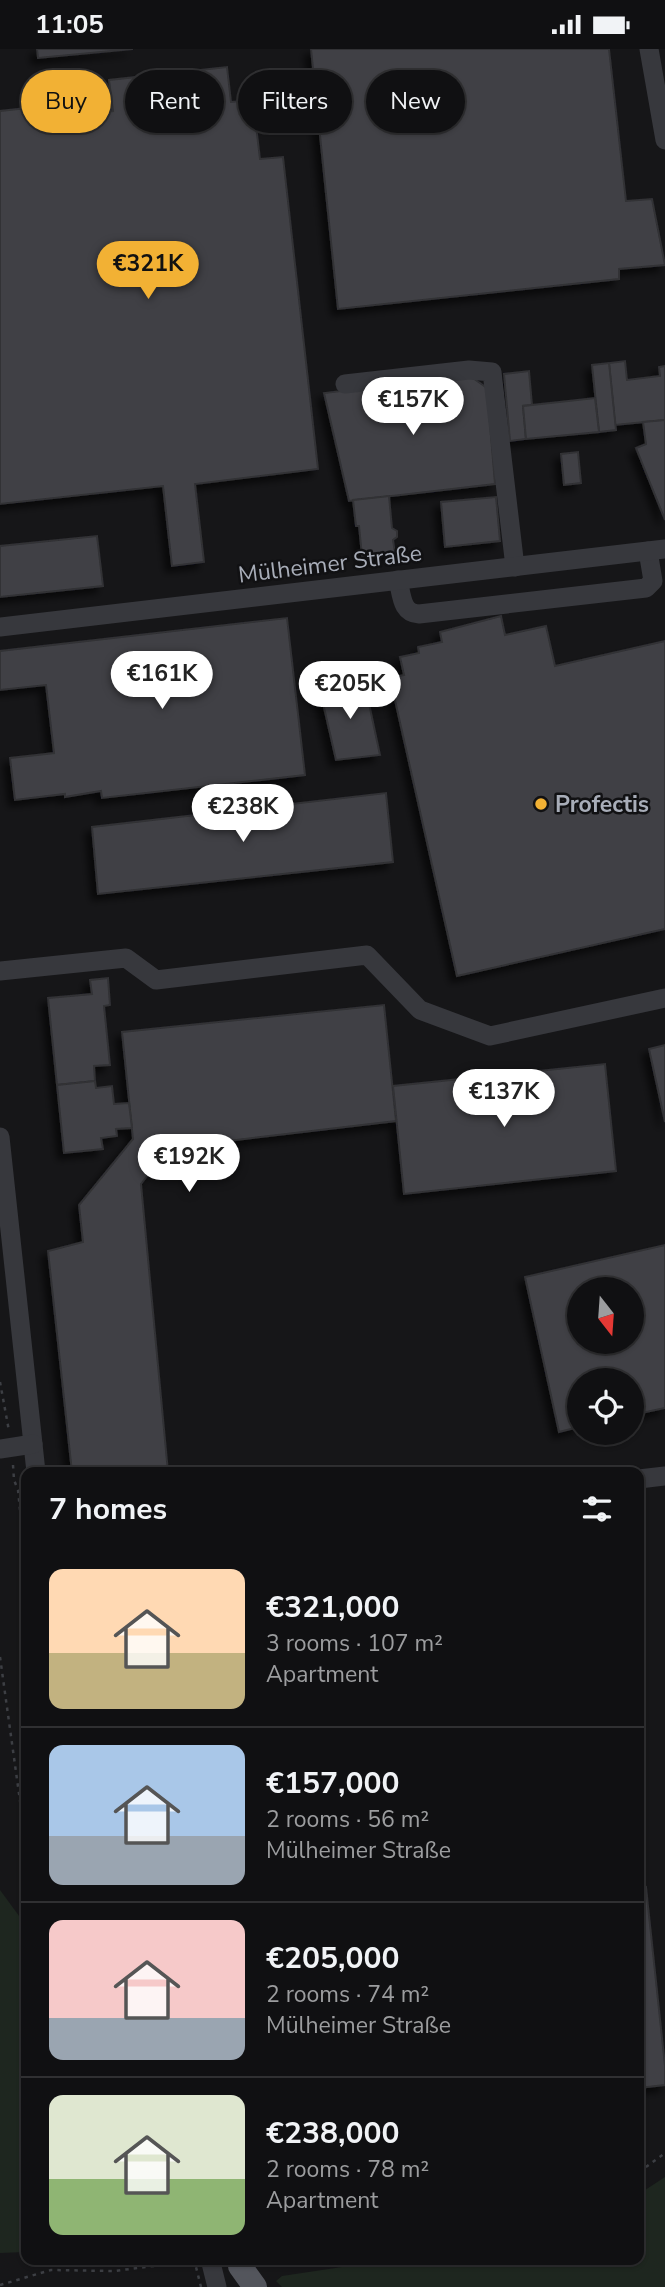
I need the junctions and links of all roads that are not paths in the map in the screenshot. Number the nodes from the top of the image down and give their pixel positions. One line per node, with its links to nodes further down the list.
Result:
1 (649, 49): 2 (street)
2 (665, 141)
3 (345, 384): 5 (street)
4 (657, 550): 5 (street, Mülheimer Straße); 6 (street)
5 (514, 567): 6 (street, Mülheimer Straße)
6 (398, 580): 7 (street, Mülheimer Straße)
7 (0, 627)
8 (0, 971): 9 (street)
9 (665, 999)
10 (0, 1137): 11 (street)
11 (33, 1444): 12 (street); 13 (street)
12 (5, 1448)
13 (35, 1467)
14 (665, 1476): 15 (street)
15 (644, 1478)
16 (203, 2265): 17 (street)
17 (217, 2287)

